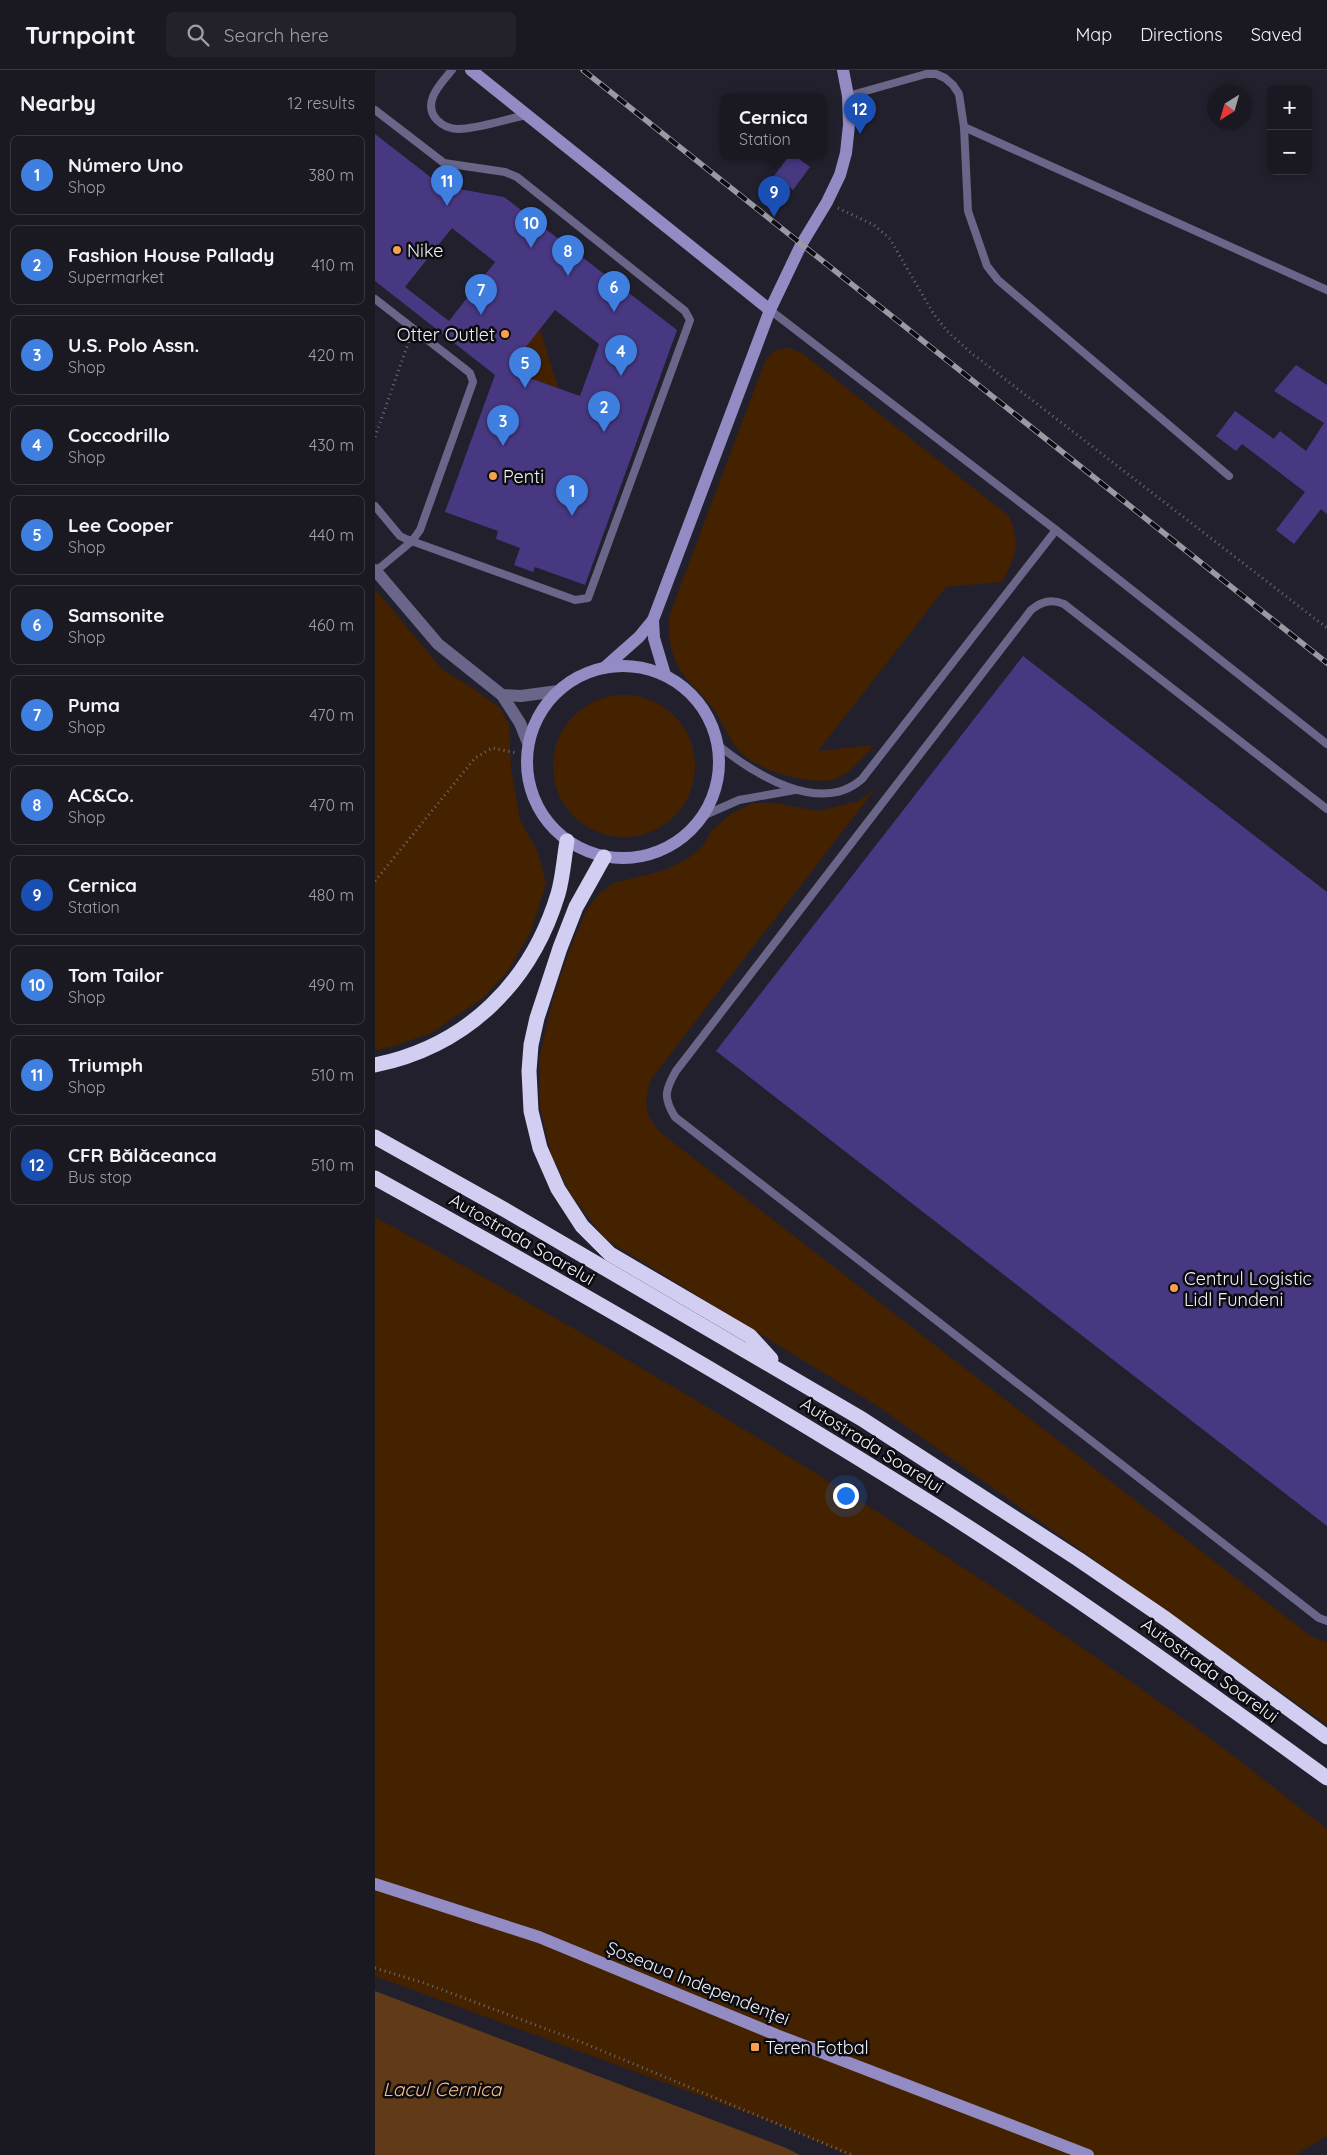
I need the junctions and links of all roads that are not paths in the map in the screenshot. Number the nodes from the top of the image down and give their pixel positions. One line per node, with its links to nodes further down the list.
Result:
1 (452, 70): 6 (lane)
2 (471, 70): 6 (street)
3 (843, 70): 4 (street)
4 (848, 96): 7 (lane); 10 (street)
5 (375, 110): 14 (lane)
6 (527, 115): 10 (street)
7 (964, 127): 8 (lane); 11 (lane)
8 (1327, 290)
9 (375, 299): 14 (lane)
10 (770, 310): 13 (lane); 16 (street)
11 (1229, 476)
12 (375, 506): 14 (lane)
13 (1056, 530): 21 (lane); 24 (lane)
14 (412, 541): 15 (lane)
15 (375, 570): 20 (street)
16 (653, 620): 17 (street); 18 (street)
17 (604, 668): 18 (street); 19 (street)
18 (665, 675): 22 (street)
19 (557, 691): 20 (street); 23 (street)
20 (502, 695): 23 (street)
21 (1327, 744)
22 (718, 745): 24 (lane); 26 (street)
23 (528, 749): 27 (street)
24 (797, 790): 26 (lane)
25 (1327, 808): 33 (lane)
26 (705, 815): 28 (street)
27 (567, 841): 28 (street); 29 (highway)
28 (604, 857): 32 (highway)
29 (375, 1065)
30 (375, 1137): 32 (highway, Autostrada Soarelui)
31 (375, 1178): 35 (highway, Autostrada Soarelui)
32 (780, 1370): 34 (highway, Autostrada Soarelui)
33 (1327, 1621)
34 (1327, 1737)
35 (1327, 1778)
36 (375, 1884): 37 (street, Șoseaua Independenței)
37 (1088, 2155)

